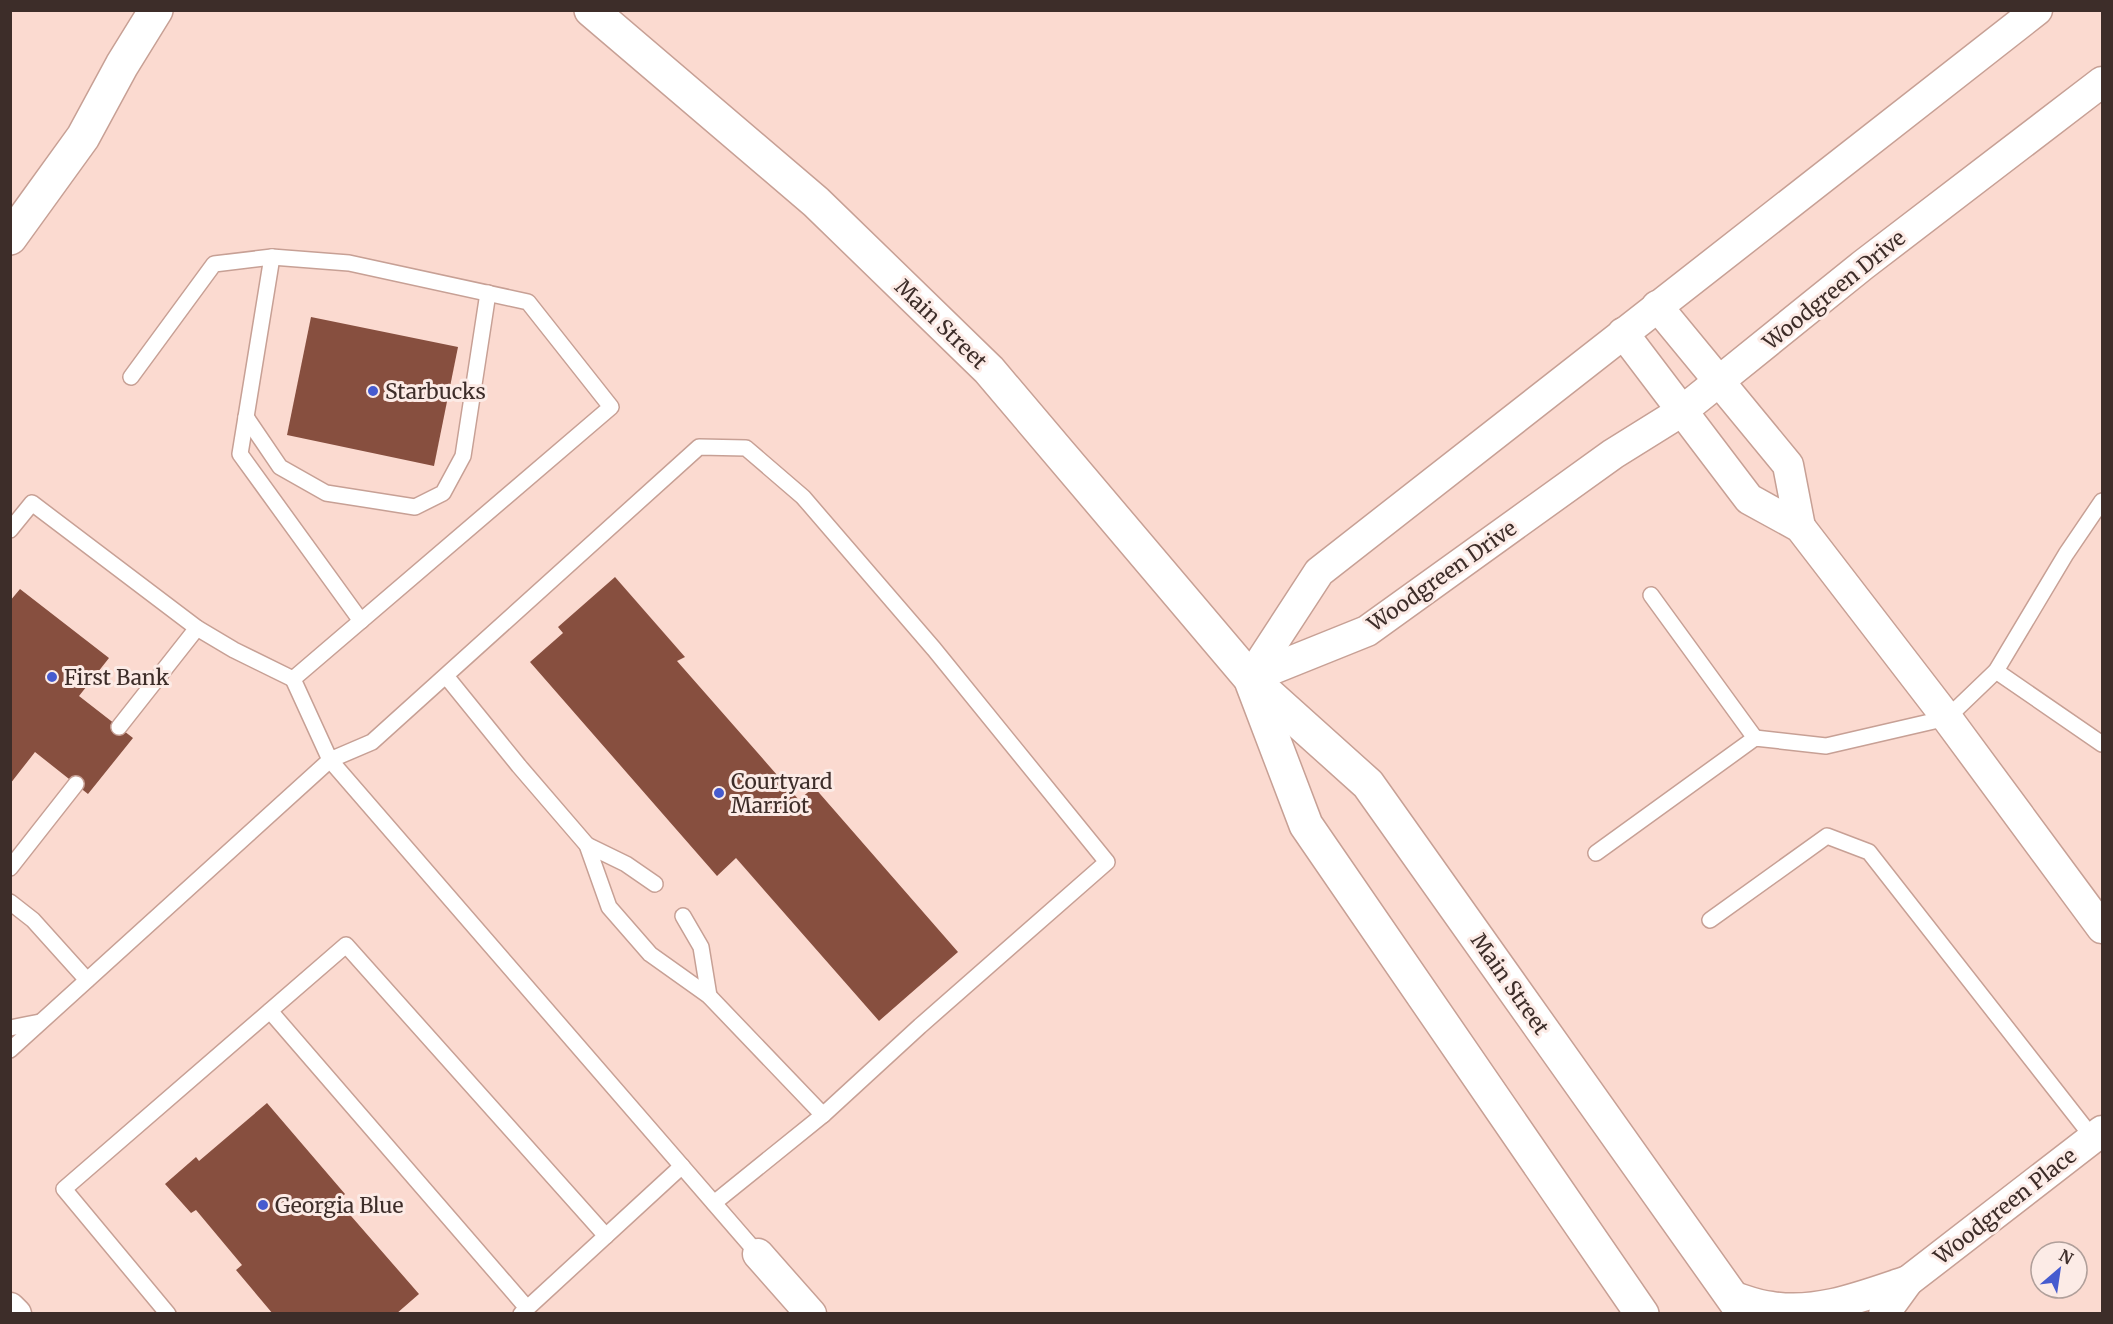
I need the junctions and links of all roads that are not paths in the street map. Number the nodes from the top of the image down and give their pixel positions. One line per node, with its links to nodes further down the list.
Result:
1 (156, 10): 5 (main road)
2 (591, 10): 22 (main road, Main Street)
3 (2037, 10): 8 (street)
4 (2103, 82): 11 (street, Woodgreen Drive)
5 (10, 238)
6 (272, 257): 7 (lane); 10 (lane); 13 (lane)
7 (488, 293): 13 (lane); 18 (lane)
8 (1657, 306): 9 (street); 11 (street)
9 (1623, 333): 12 (street); 22 (street)
10 (131, 377)
11 (1720, 382): 12 (street, Woodgreen Drive); 15 (street)
12 (1682, 411): 15 (street); 22 (street, Woodgreen Drive)
13 (246, 417): 18 (lane)
14 (2103, 501): 20 (lane)
15 (1800, 527): 24 (street)
16 (10, 530): 19 (lane)
17 (1651, 595): 26 (lane)
18 (361, 621): 23 (lane)
19 (197, 628): 23 (lane); 25 (lane)
20 (1996, 671): 24 (lane); 27 (lane)
21 (446, 676): 28 (lane); 30 (lane); 44 (lane)
22 (1250, 678): 51 (main road, Main Street); 57 (main road, Main Street)
23 (293, 679): 28 (lane)
24 (1947, 718): 26 (lane); 37 (street)
25 (119, 727)
26 (1755, 738): 31 (lane)
27 (2103, 744)
28 (330, 760): 38 (lane); 46 (lane)
29 (76, 784): 32 (lane)
30 (587, 845): 33 (lane); 39 (lane)
31 (1596, 853)
32 (10, 868)
33 (655, 884)
34 (10, 902): 38 (lane)
35 (683, 916): 39 (lane)
36 (1710, 920): 45 (lane)
37 (2103, 928)
38 (87, 980): 41 (lane)
39 (709, 996): 44 (lane)
40 (270, 1011): 48 (lane); 53 (lane); 55 (lane)
41 (43, 1022): 42 (lane); 43 (lane)
42 (10, 1028)
43 (10, 1050)
44 (823, 1115): 47 (lane)
45 (2098, 1134): 50 (street, Woodgreen Place)
46 (682, 1166): 47 (lane); 48 (lane)
47 (714, 1203): 49 (lane)
48 (606, 1236): 53 (lane)
49 (758, 1254): 56 (street)
50 (1908, 1281): 51 (street, Woodgreen Place); 58 (street, Woodgreen Place)
51 (1738, 1305)
52 (10, 1308): 54 (street)
53 (524, 1311)
54 (16, 1314)
55 (168, 1314)
56 (811, 1314)
57 (1641, 1314)
58 (1884, 1314)

